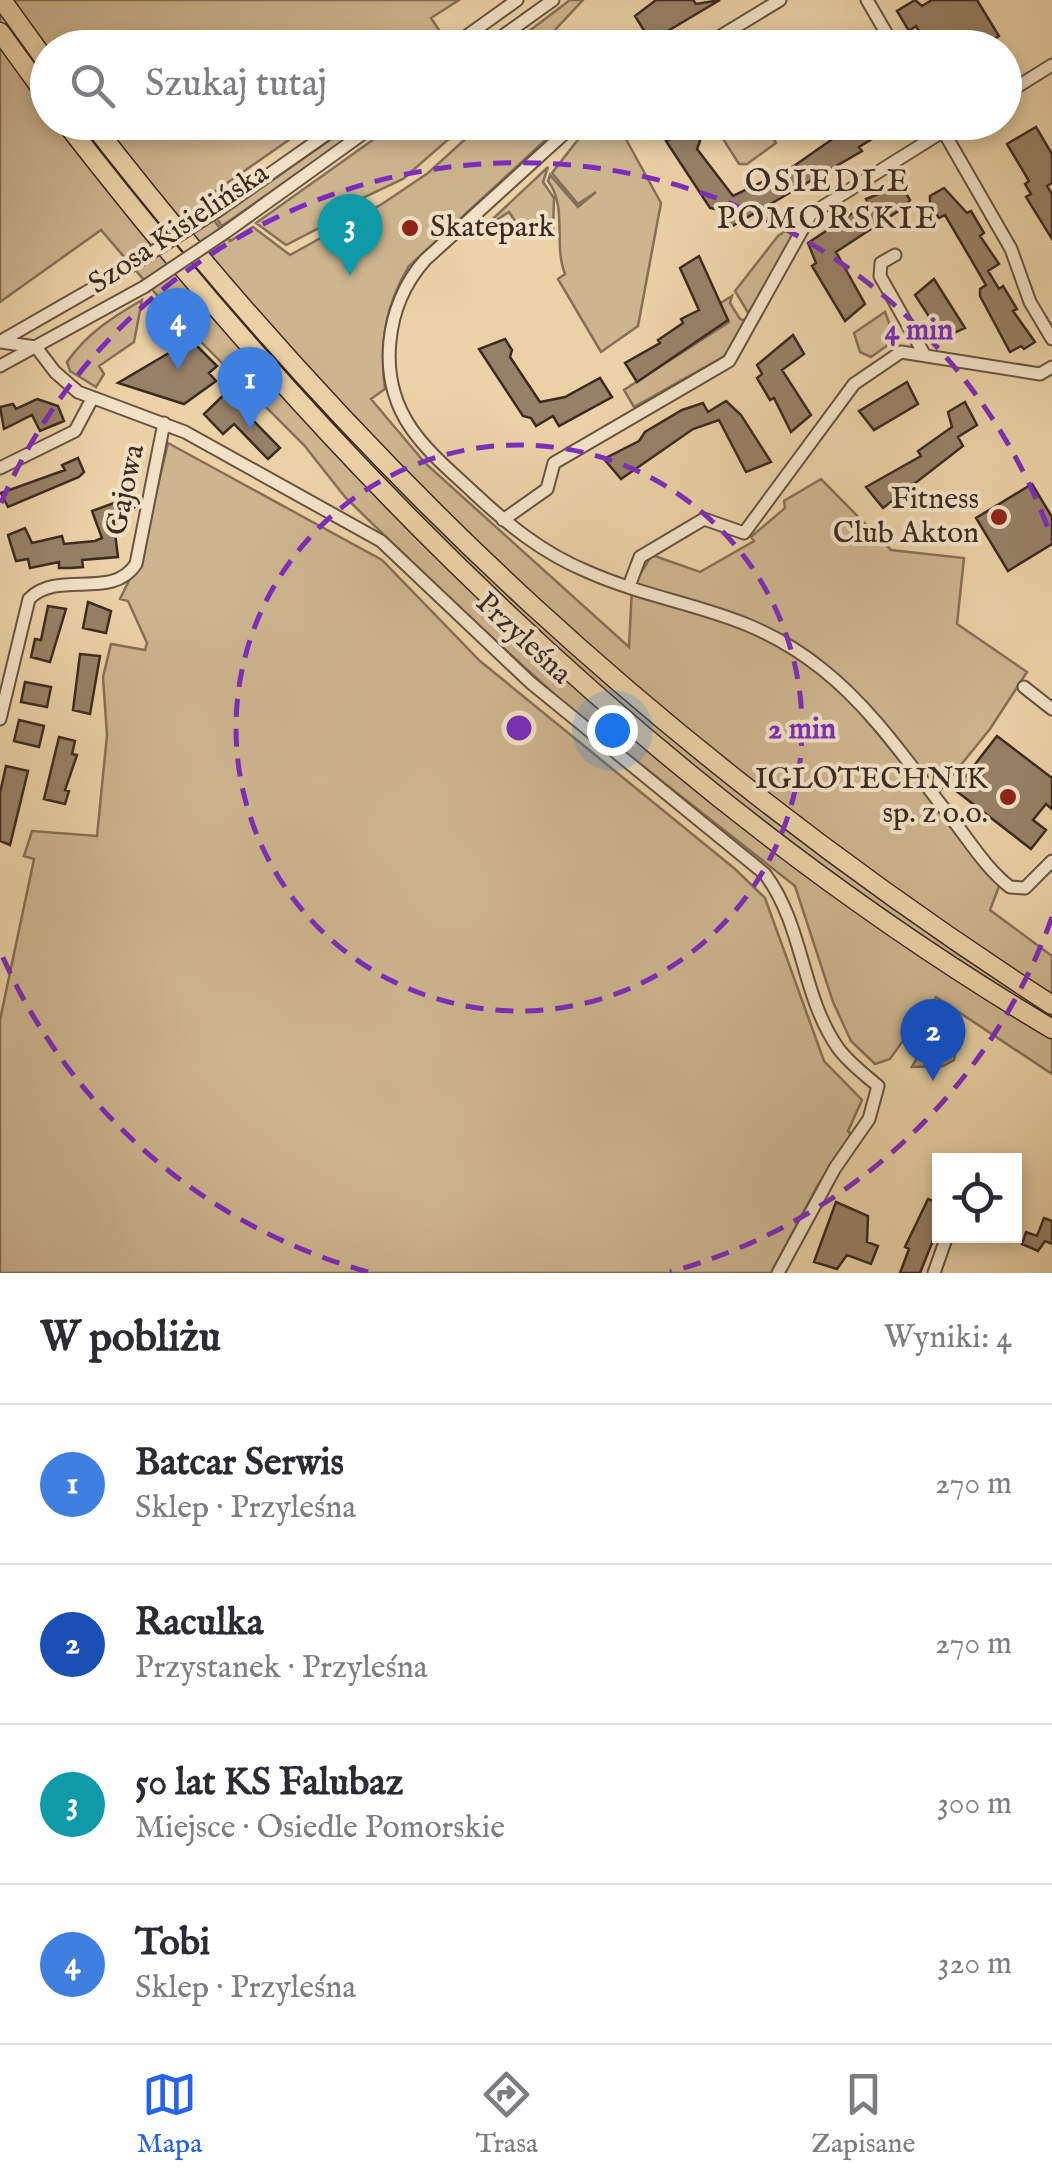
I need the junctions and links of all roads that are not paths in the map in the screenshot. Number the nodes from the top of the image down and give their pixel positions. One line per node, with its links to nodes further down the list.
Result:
1 (2, 0): 11 (highway)
2 (517, 0): 6 (street)
3 (553, 0): 7 (street)
4 (780, 0): 8 (street)
5 (867, 0): 9 (street)
6 (475, 30)
7 (511, 30)
8 (731, 30)
9 (884, 30)
10 (0, 32): 13 (highway)
11 (30, 39)
12 (1052, 66): 14 (street)
13 (30, 73)
14 (1022, 84)
15 (80, 140): 40 (highway)
16 (105, 140): 39 (highway)
17 (318, 140): 23 (street, Szosa Kisielińska, bridge)
18 (355, 140): 26 (street, Szosa Kisielińska, bridge)
19 (557, 140): 33 (street)
20 (921, 140): 33 (street)
21 (948, 140): 24 (street)
22 (895, 255): 27 (street)
23 (48, 314): 25 (street, Szosa Kisielińska); 26 (street)
24 (1052, 339)
25 (0, 342): 26 (street)
26 (36, 347): 28 (street, Szosa Kisielińska); 30 (street, Przyleśna)
27 (924, 352): 29 (street); 34 (street)
28 (0, 366)
29 (1052, 367)
30 (92, 399): 31 (street, Przyleśna); 32 (street)
31 (164, 423): 37 (street, Gajowa); 42 (street, Przyleśna)
32 (0, 468)
33 (504, 520): 34 (street)
34 (629, 586): 38 (street)
35 (1024, 688): 36 (street)
36 (1052, 709)
37 (0, 719)
38 (1052, 861)
39 (1052, 1006)
40 (1052, 1029)
41 (945, 1243): 43 (street)
42 (778, 1273)
43 (934, 1273)

